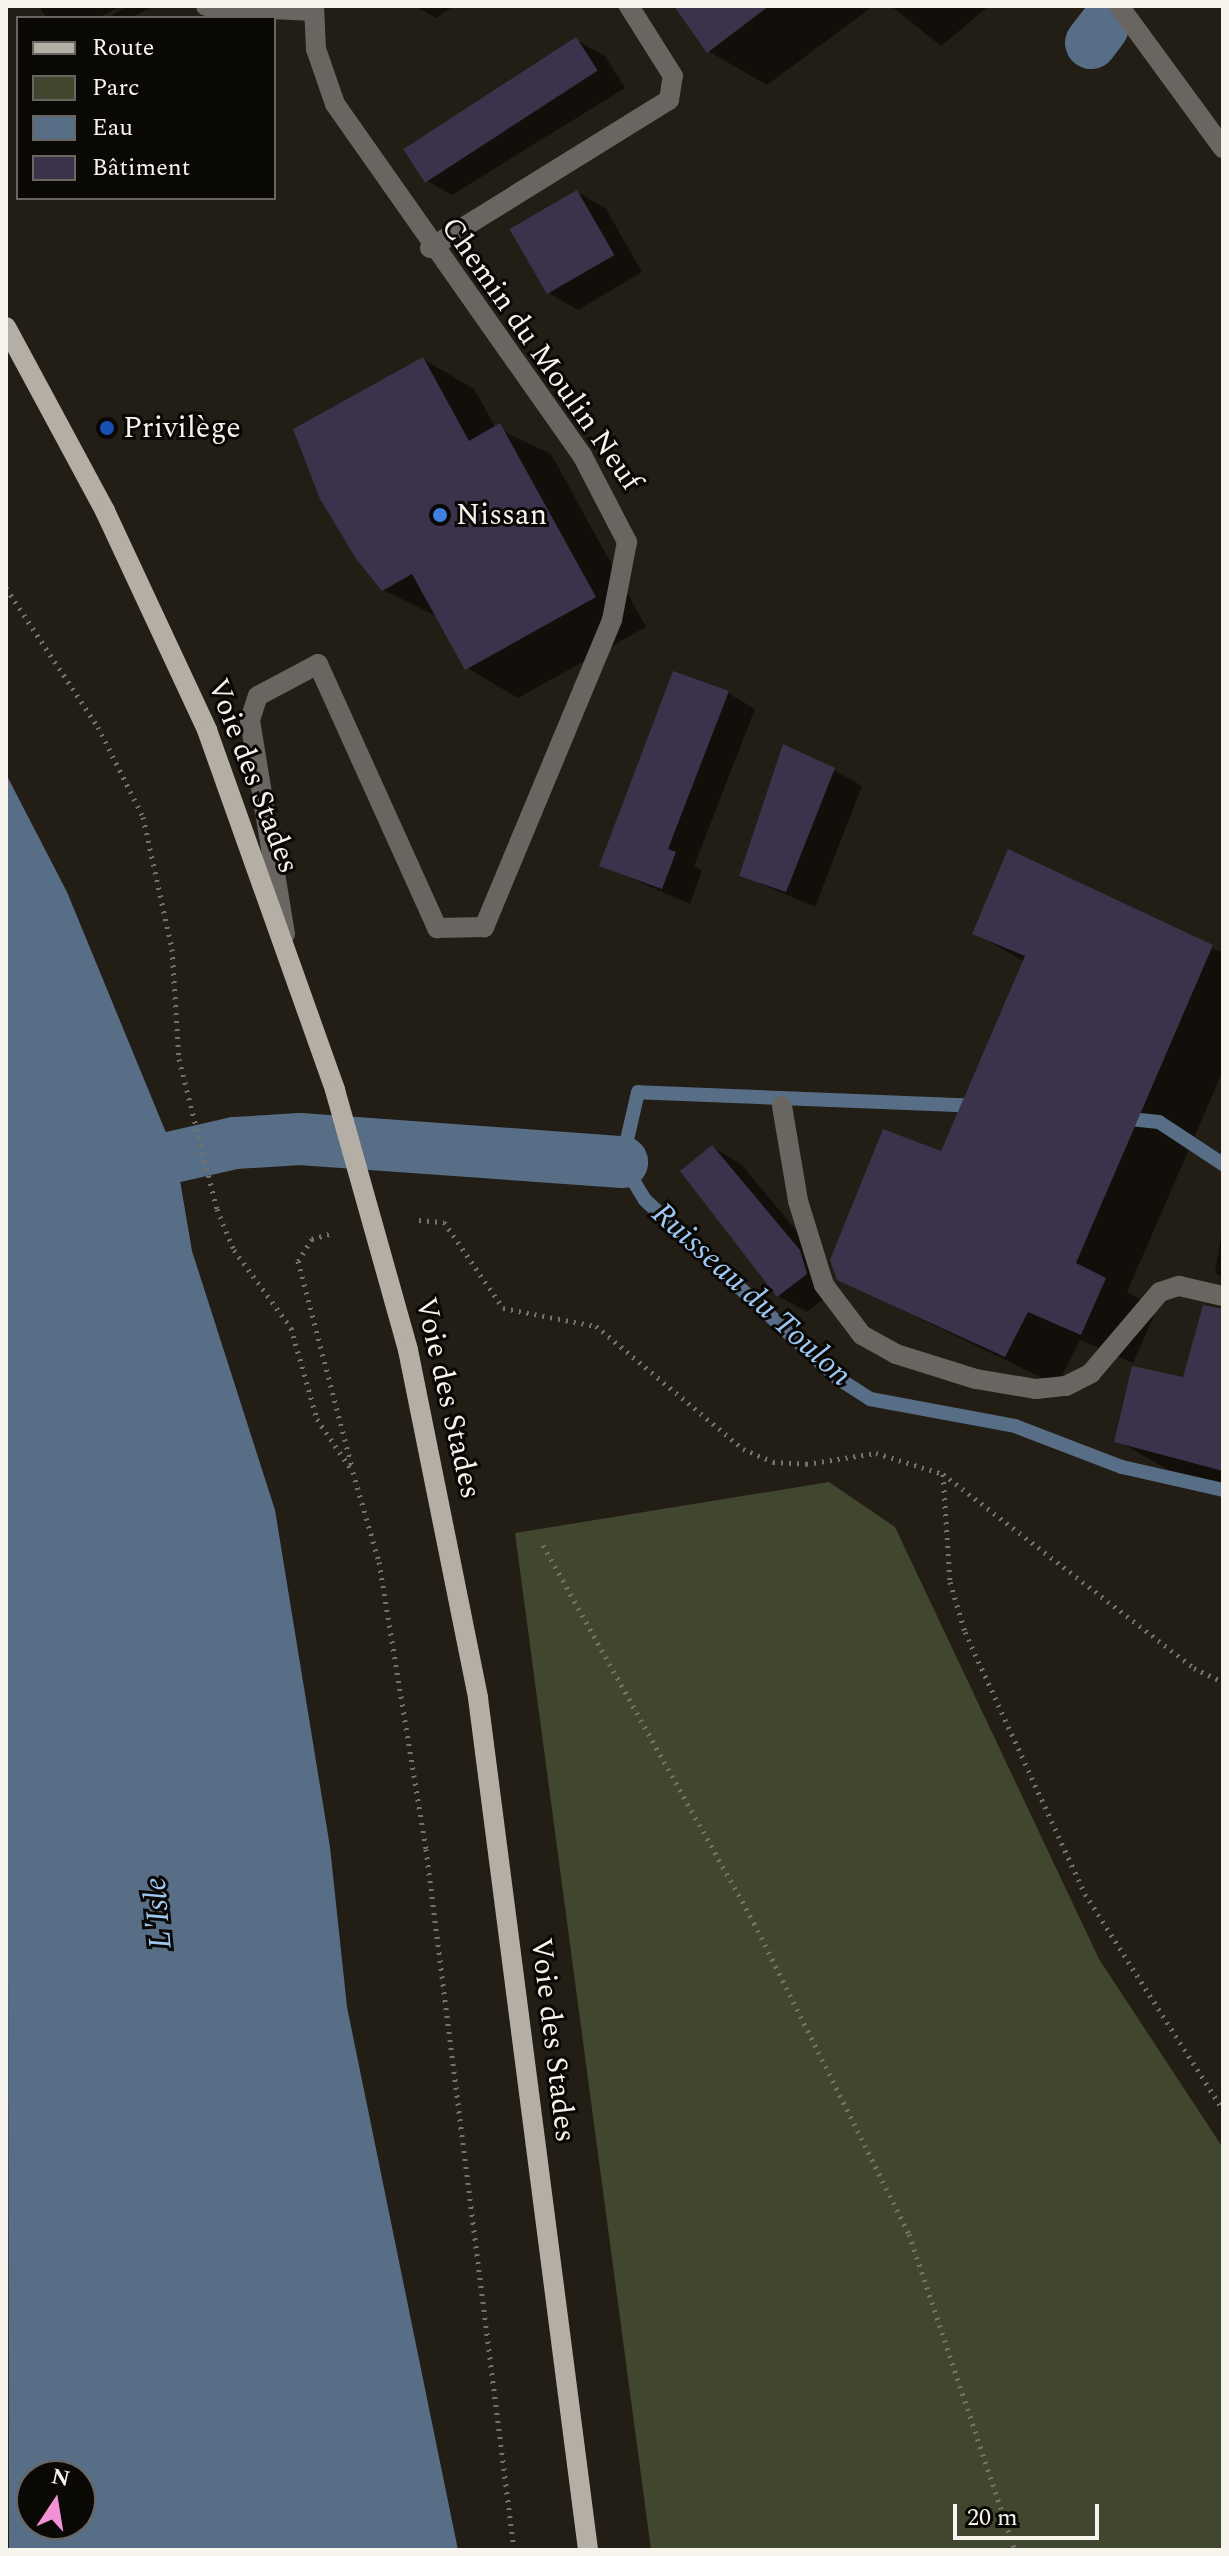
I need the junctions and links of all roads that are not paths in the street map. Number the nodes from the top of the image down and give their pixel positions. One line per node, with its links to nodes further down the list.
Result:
1 (206, 6): 4 (street)
2 (629, 6): 6 (street)
3 (1119, 6): 5 (street)
4 (314, 8): 6 (street, Chemin du Moulin Neuf)
5 (1223, 148)
6 (430, 248): 8 (street, Chemin du Moulin Neuf)
7 (6, 327): 8 (main road, Voie des Stades)
8 (289, 958): 11 (main road, Voie des Stades)
9 (782, 1106): 10 (street)
10 (1223, 1296)
11 (588, 2550)

